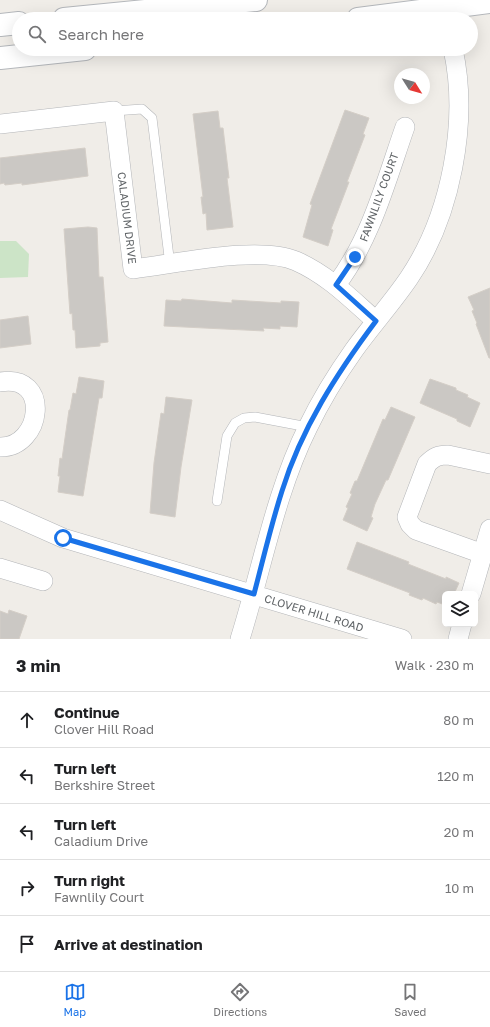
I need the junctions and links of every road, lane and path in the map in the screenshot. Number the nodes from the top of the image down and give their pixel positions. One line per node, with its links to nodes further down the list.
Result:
1 (256, 0): 4 (main road)
2 (490, 2): 3 (main road)
3 (446, 9): 5 (main road)
4 (135, 12)
5 (420, 12)
6 (12, 24): 7 (main road)
7 (0, 25)
8 (19, 56): 10 (main road)
9 (454, 56): 16 (street)
10 (0, 58)
11 (114, 111): 12 (street); 14 (lane); 14 (street, CALADIUM DRIVE)
12 (0, 124)
13 (405, 127): 15 (street, FAWNLILY COURT)
14 (170, 265): 15 (street, CALADIUM DRIVE)
15 (336, 285): 16 (street, CALADIUM DRIVE)
16 (376, 321): 18 (street)
17 (0, 382): 19 (street)
18 (308, 427): 21 (lane); 28 (street)
19 (0, 447)
20 (490, 464): 24 (street)
21 (217, 501)
22 (0, 510): 28 (street, CLOVER HILL ROAD)
23 (490, 529): 24 (street)
24 (483, 554): 27 (street)
25 (0, 568): 26 (street)
26 (43, 581)
27 (472, 591)
28 (254, 594): 30 (street); 31 (street, CLOVER HILL ROAD)
29 (461, 627): 32 (street)
30 (240, 639)
31 (402, 639)
32 (458, 639)

